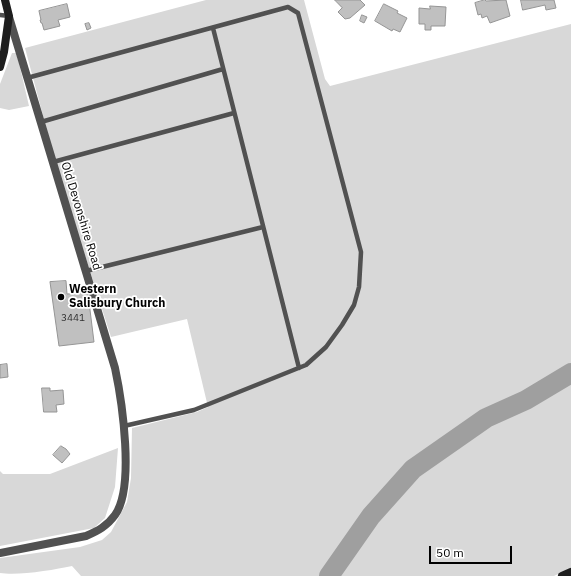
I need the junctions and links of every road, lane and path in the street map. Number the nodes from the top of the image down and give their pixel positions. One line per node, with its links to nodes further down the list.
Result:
1 (5, 0): 3 (street)
2 (0, 15): 3 (lane)
3 (9, 16): 5 (street); 7 (street, Old Devonshire Road)
4 (213, 28): 6 (lane); 7 (lane); 13 (lane)
5 (0, 67)
6 (223, 69): 8 (lane); 9 (lane)
7 (27, 78): 9 (street, Old Devonshire Road)
8 (234, 112): 10 (lane); 11 (lane)
9 (41, 122): 10 (street, Old Devonshire Road)
10 (53, 162): 12 (street, Old Devonshire Road)
11 (263, 227): 12 (lane); 13 (lane)
12 (86, 271): 14 (street, Old Devonshire Road)
13 (299, 368): 14 (lane)
14 (124, 426): 15 (street, Old Devonshire Road)
15 (0, 553)
16 (571, 572): 17 (street)
17 (562, 576)

